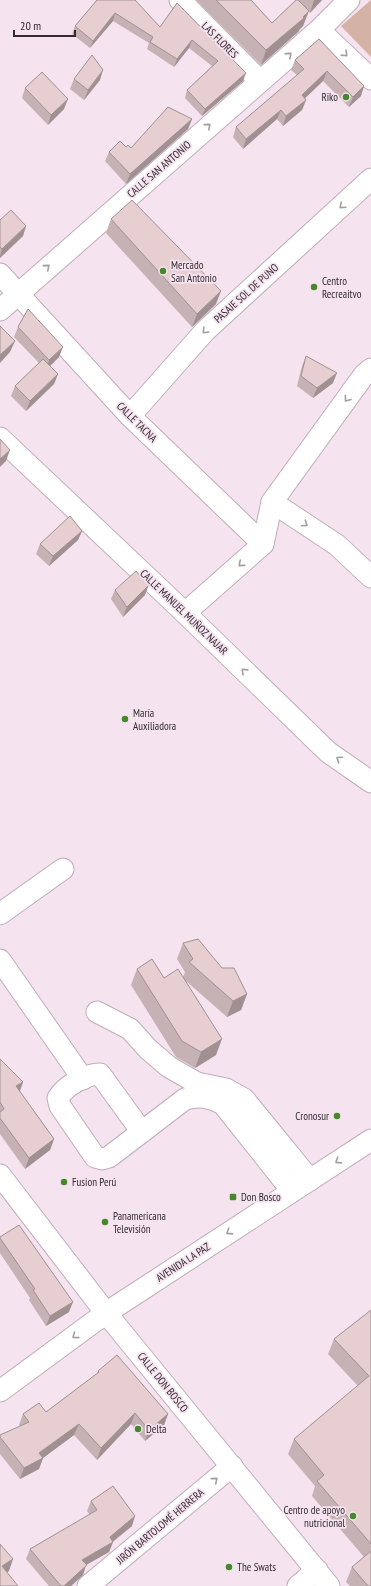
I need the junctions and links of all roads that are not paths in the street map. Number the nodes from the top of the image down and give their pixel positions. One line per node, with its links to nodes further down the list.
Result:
1 (180, 0): 5 (street, LAS FLORES)
2 (349, 0): 3 (street, CALLE SAN ANTONIO)
3 (319, 30): 4 (street, one-way to 4); 5 (street, CALLE SAN ANTONIO, one-way to 3)
4 (371, 79)
5 (260, 81): 8 (street, CALLE SAN ANTONIO, one-way to 5)
6 (371, 179): 11 (street, PASAJE SOL DE PUNO, one-way to 11)
7 (0, 274): 8 (street, CALLE TACNA)
8 (18, 293): 9 (street, CALLE SAN ANTONIO); 11 (street, CALLE TACNA)
9 (0, 310)
10 (369, 375): 13 (street, one-way to 13)
11 (130, 416): 14 (street, CALLE TACNA)
12 (0, 438): 16 (street, CALLE MANUEL MUÑOZ NAJAR)
13 (272, 502): 14 (street); 15 (street, one-way to 15)
14 (263, 544): 16 (street, one-way to 16)
15 (371, 577)
16 (185, 613): 17 (street, CALLE MANUEL MUÑOZ NAJAR, one-way to 16)
17 (371, 782)
18 (64, 870): 19 (street)
19 (0, 914)
20 (0, 960): 22 (street)
21 (97, 1012): 26 (street)
22 (83, 1079): 23 (street); 23 (street)
23 (142, 1132): 27 (street)
24 (371, 1140): 26 (street, AVENIDA LA PAZ, one-way to 26)
25 (0, 1175): 28 (street, CALLE DON BOSCO)
26 (310, 1180): 27 (street, AVENIDA LA PAZ)
27 (292, 1192): 28 (street, AVENIDA LA PAZ, one-way to 28)
28 (106, 1312): 29 (street, AVENIDA LA PAZ, one-way to 29); 30 (street, CALLE DON BOSCO)
29 (0, 1391)
30 (232, 1466): 31 (street, CALLE DON BOSCO); 32 (street, JIRÓN BARTOLOMÉ HERRERA, one-way to 30)
31 (323, 1578): 33 (street)
32 (88, 1586)
33 (298, 1586)

